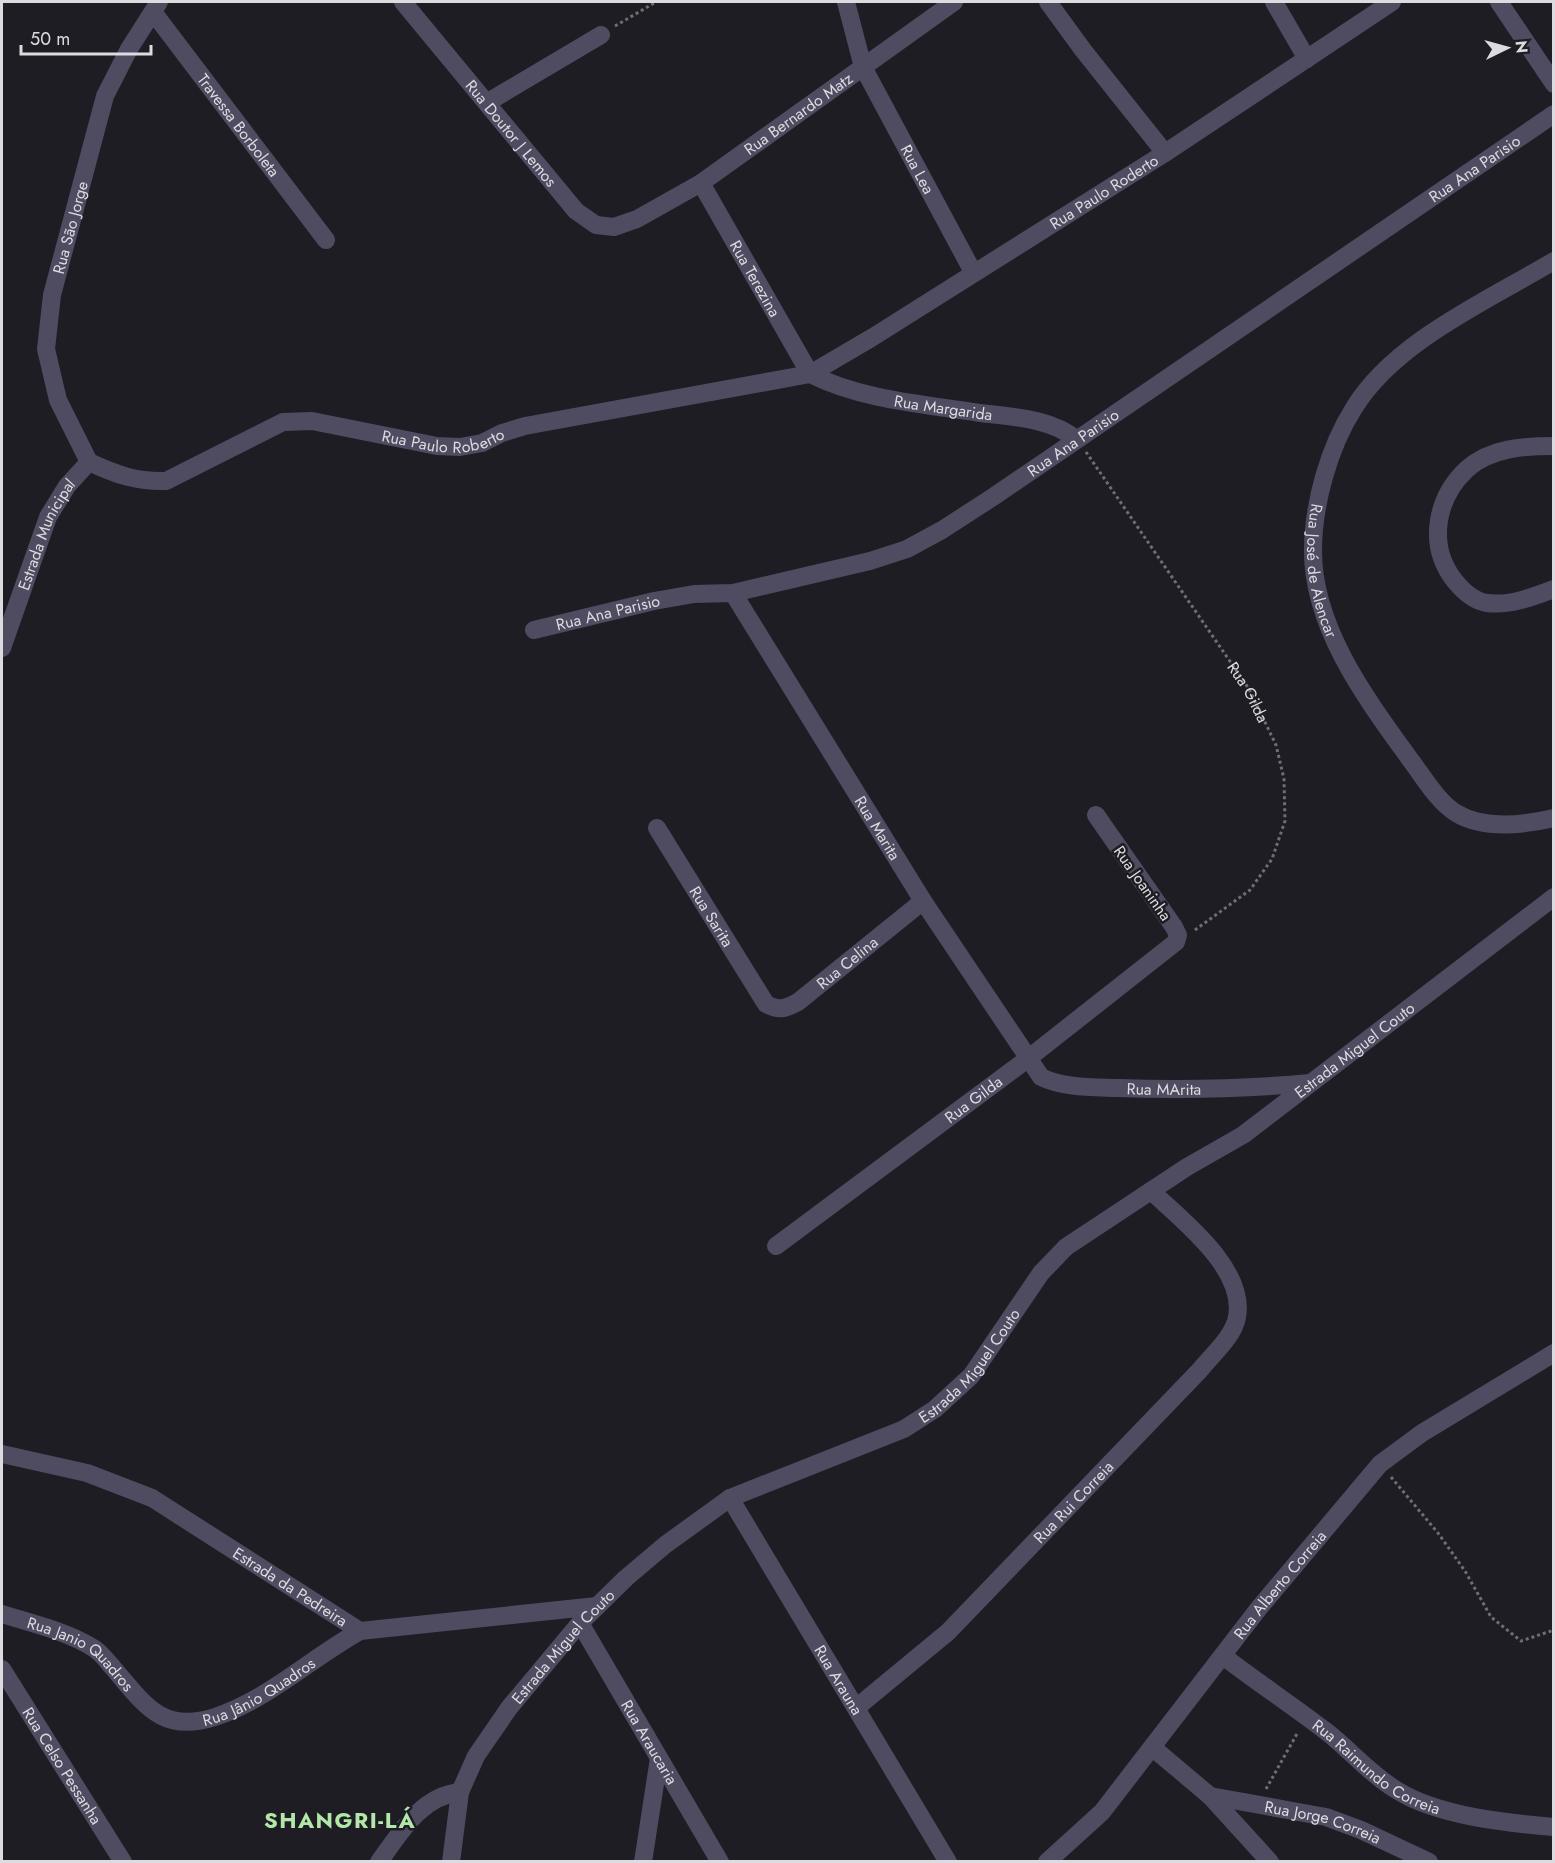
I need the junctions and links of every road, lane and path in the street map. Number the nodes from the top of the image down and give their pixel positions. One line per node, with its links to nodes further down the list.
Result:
1 (403, 2): 14 (street, Rua Doutor J Lemos)
2 (656, 2): 10 (path)
3 (846, 2): 12 (street, Rua Lea)
4 (954, 2): 12 (street, Rua Bernardo Matz)
5 (1048, 2): 16 (street)
6 (1274, 2): 11 (street)
7 (1392, 2): 11 (street, Rua Paulo Roderto)
8 (1499, 2): 13 (street)
9 (156, 7): 19 (street, Travessa Borboleta); 25 (street, Rua São Jorge)
10 (601, 35): 14 (street)
11 (1307, 58): 16 (street, Rua Paulo Roderto)
12 (863, 67): 17 (street, Rua Bernardo Matz); 21 (street, Rua Lea)
13 (1554, 84)
14 (488, 102): 18 (street, Rua Doutor J Lemos)
15 (1554, 114): 23 (street, Rua Ana Parisio)
16 (1165, 153): 21 (street, Rua Paulo Roderto)
17 (701, 183): 18 (street, Rua Bernardo Matz); 22 (street, Rua Terezina)
18 (637, 219)
19 (326, 240)
20 (1554, 261): 31 (street, Rua José de Alencar)
21 (973, 272): 22 (street, Rua Paulo Roderto)
22 (810, 374): 23 (street, Rua Margarida); 25 (street, Rua Paulo Roberto)
23 (1077, 439): 27 (street, Rua Ana Parisio); 35 (path, Rua Gilda)
24 (1554, 446): 26 (street)
25 (89, 462): 29 (street, Estrada Municipal)
26 (1554, 589)
27 (733, 593): 28 (street, Rua Ana Parisio); 34 (street, Rua Marita)
28 (534, 630)
29 (2, 646)
30 (1096, 815): 35 (street, Rua Joaninha)
31 (1554, 818)
32 (657, 828): 36 (street, Rua Sarita)
33 (1554, 897): 38 (street, Estrada Miguel Couto)
34 (923, 901): 36 (street, Rua Celina); 37 (street, Rua Marita)
35 (1172, 946): 37 (street, Rua Gilda)
36 (766, 1004)
37 (1030, 1057): 38 (street, Rua MArita); 40 (street, Rua Gilda)
38 (1311, 1083): 39 (street, Estrada Miguel Couto)
39 (1151, 1191): 44 (street, Estrada Miguel Couto); 52 (street, Rua Rui Correia)
40 (776, 1246)
41 (1554, 1353): 43 (street, Rua Alberto Correia)
42 (2, 1454): 49 (street, Estrada da Pedreira)
43 (1380, 1464): 48 (path); 50 (street, Rua Alberto Correia)
44 (730, 1498): 45 (street, Estrada Miguel Couto); 52 (street, Rua Arauna)
45 (597, 1606): 47 (street, Estrada Miguel Couto); 49 (street, Estrada da Pedreira)
46 (2, 1614): 53 (street, Rua Janio Quadros)
47 (580, 1623): 56 (street, Rua Araucaria); 57 (street, Estrada Miguel Couto)
48 (1554, 1630)
49 (360, 1631): 53 (street, Rua Jânio Quadros)
50 (1223, 1656): 54 (street, Rua Raimundo Correia); 55 (street, Rua Alberto Correia)
51 (2, 1669): 62 (street, Rua Celso Pessanha)
52 (856, 1708): 67 (street, Rua Arauna)
53 (151, 1709)
54 (1306, 1717): 59 (path); 60 (street, Rua Raimundo Correia)
55 (1153, 1748): 58 (street); 68 (street, Rua Alberto Correia)
56 (659, 1758): 65 (street); 66 (street, Rua Araucaria)
57 (460, 1792): 63 (street); 64 (street, Estrada Miguel Couto)
58 (1210, 1797): 59 (street, Rua Jorge Correia); 69 (street)
59 (1257, 1803): 61 (street, Rua Jorge Correia)
60 (1554, 1827)
61 (1405, 1856): 70 (street, Rua Jorge Correia)
62 (123, 1862)
63 (379, 1862)
64 (451, 1862)
65 (643, 1862)
66 (720, 1862)
67 (948, 1862)
68 (1047, 1862)
69 (1270, 1862)
70 (1429, 1862)

